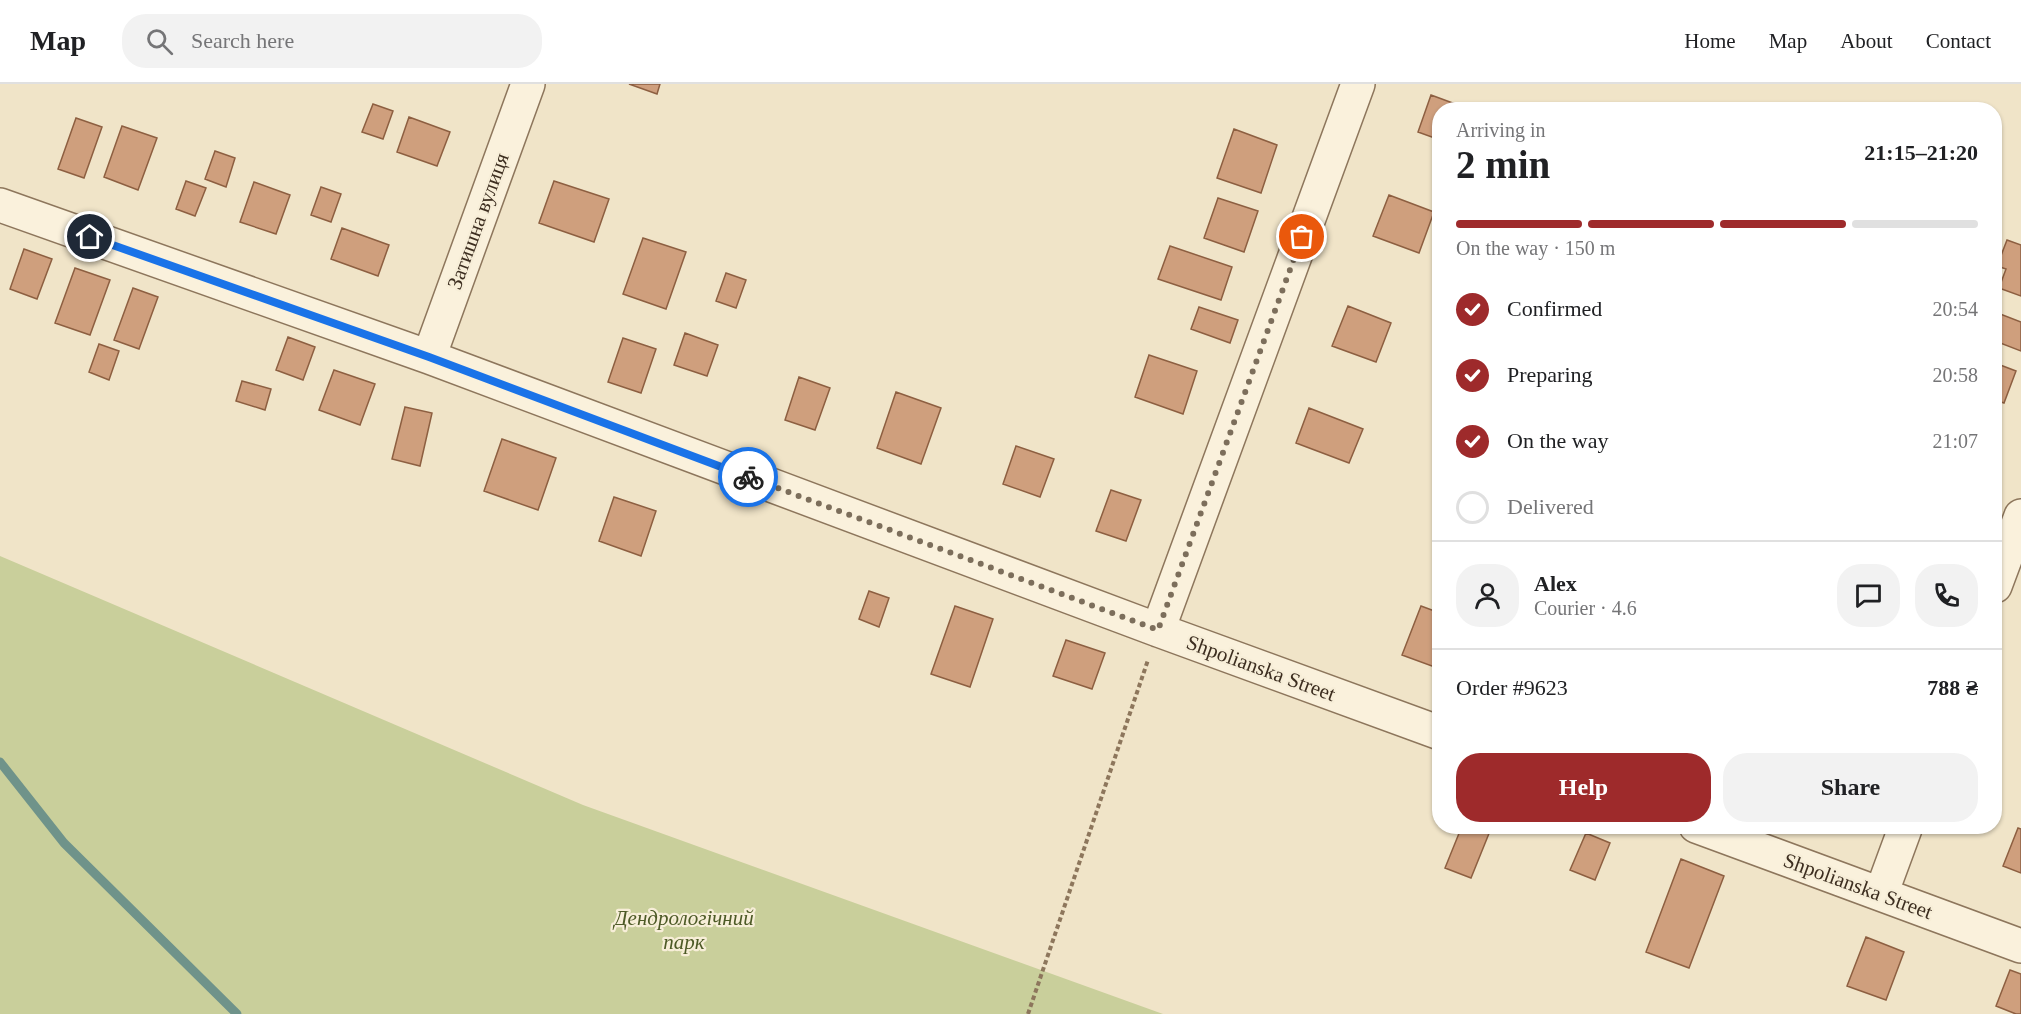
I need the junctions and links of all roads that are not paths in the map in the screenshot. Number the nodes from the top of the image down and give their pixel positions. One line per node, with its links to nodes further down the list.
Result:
1 (528, 84): 4 (street, Затишна вулиця)
2 (1358, 84): 7 (street)
3 (0, 205): 4 (street, Shpolianska Street)
4 (429, 357): 7 (street, Shpolianska Street)
5 (2021, 516): 6 (street)
6 (2002, 567)
7 (1158, 630): 8 (street, Shpolianska Street)
8 (1432, 730)
9 (1717, 834): 11 (street, Shpolianska Street)
10 (1903, 834): 11 (street)
11 (1881, 894): 12 (street, Shpolianska Street)
12 (2021, 946)

